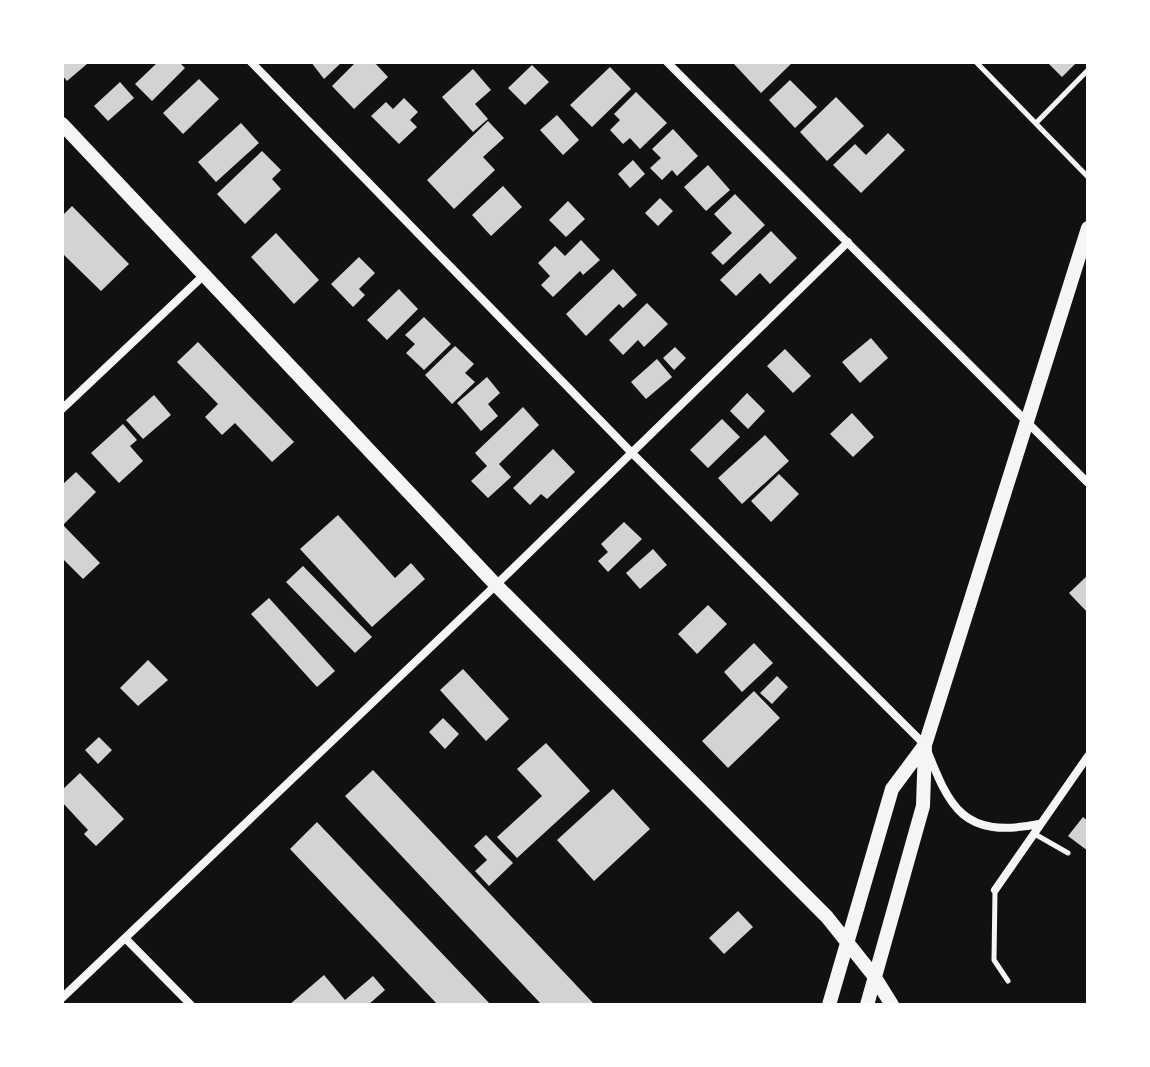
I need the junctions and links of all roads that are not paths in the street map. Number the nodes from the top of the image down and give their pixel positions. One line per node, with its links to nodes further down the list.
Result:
1 (251, 62): 13 (street)
2 (667, 62): 9 (street)
3 (976, 62): 5 (lane)
4 (1088, 70): 5 (lane)
5 (1036, 123): 7 (lane)
6 (62, 124): 10 (main road)
7 (1088, 177)
8 (1088, 228): 12 (main road)
9 (848, 242): 12 (street); 13 (street)
10 (204, 275): 11 (street); 15 (main road)
11 (62, 409)
12 (1026, 424): 14 (street); 16 (main road)
13 (632, 453): 15 (street); 16 (street)
14 (1088, 483)
15 (496, 585): 22 (street); 23 (main road)
16 (925, 745): 18 (street); 23 (main road); 24 (main road)
17 (1088, 756): 18 (street)
18 (1039, 824): 19 (street)
19 (1033, 833): 20 (lane); 21 (street)
20 (1068, 853)
21 (995, 890): 25 (lane)
22 (125, 938): 26 (street); 27 (street)
23 (847, 940): 24 (main road); 28 (main road)
24 (874, 976): 29 (main road); 30 (main road)
25 (1008, 981)
26 (62, 998)
27 (191, 1005)
28 (829, 1005)
29 (867, 1005)
30 (892, 1005)

